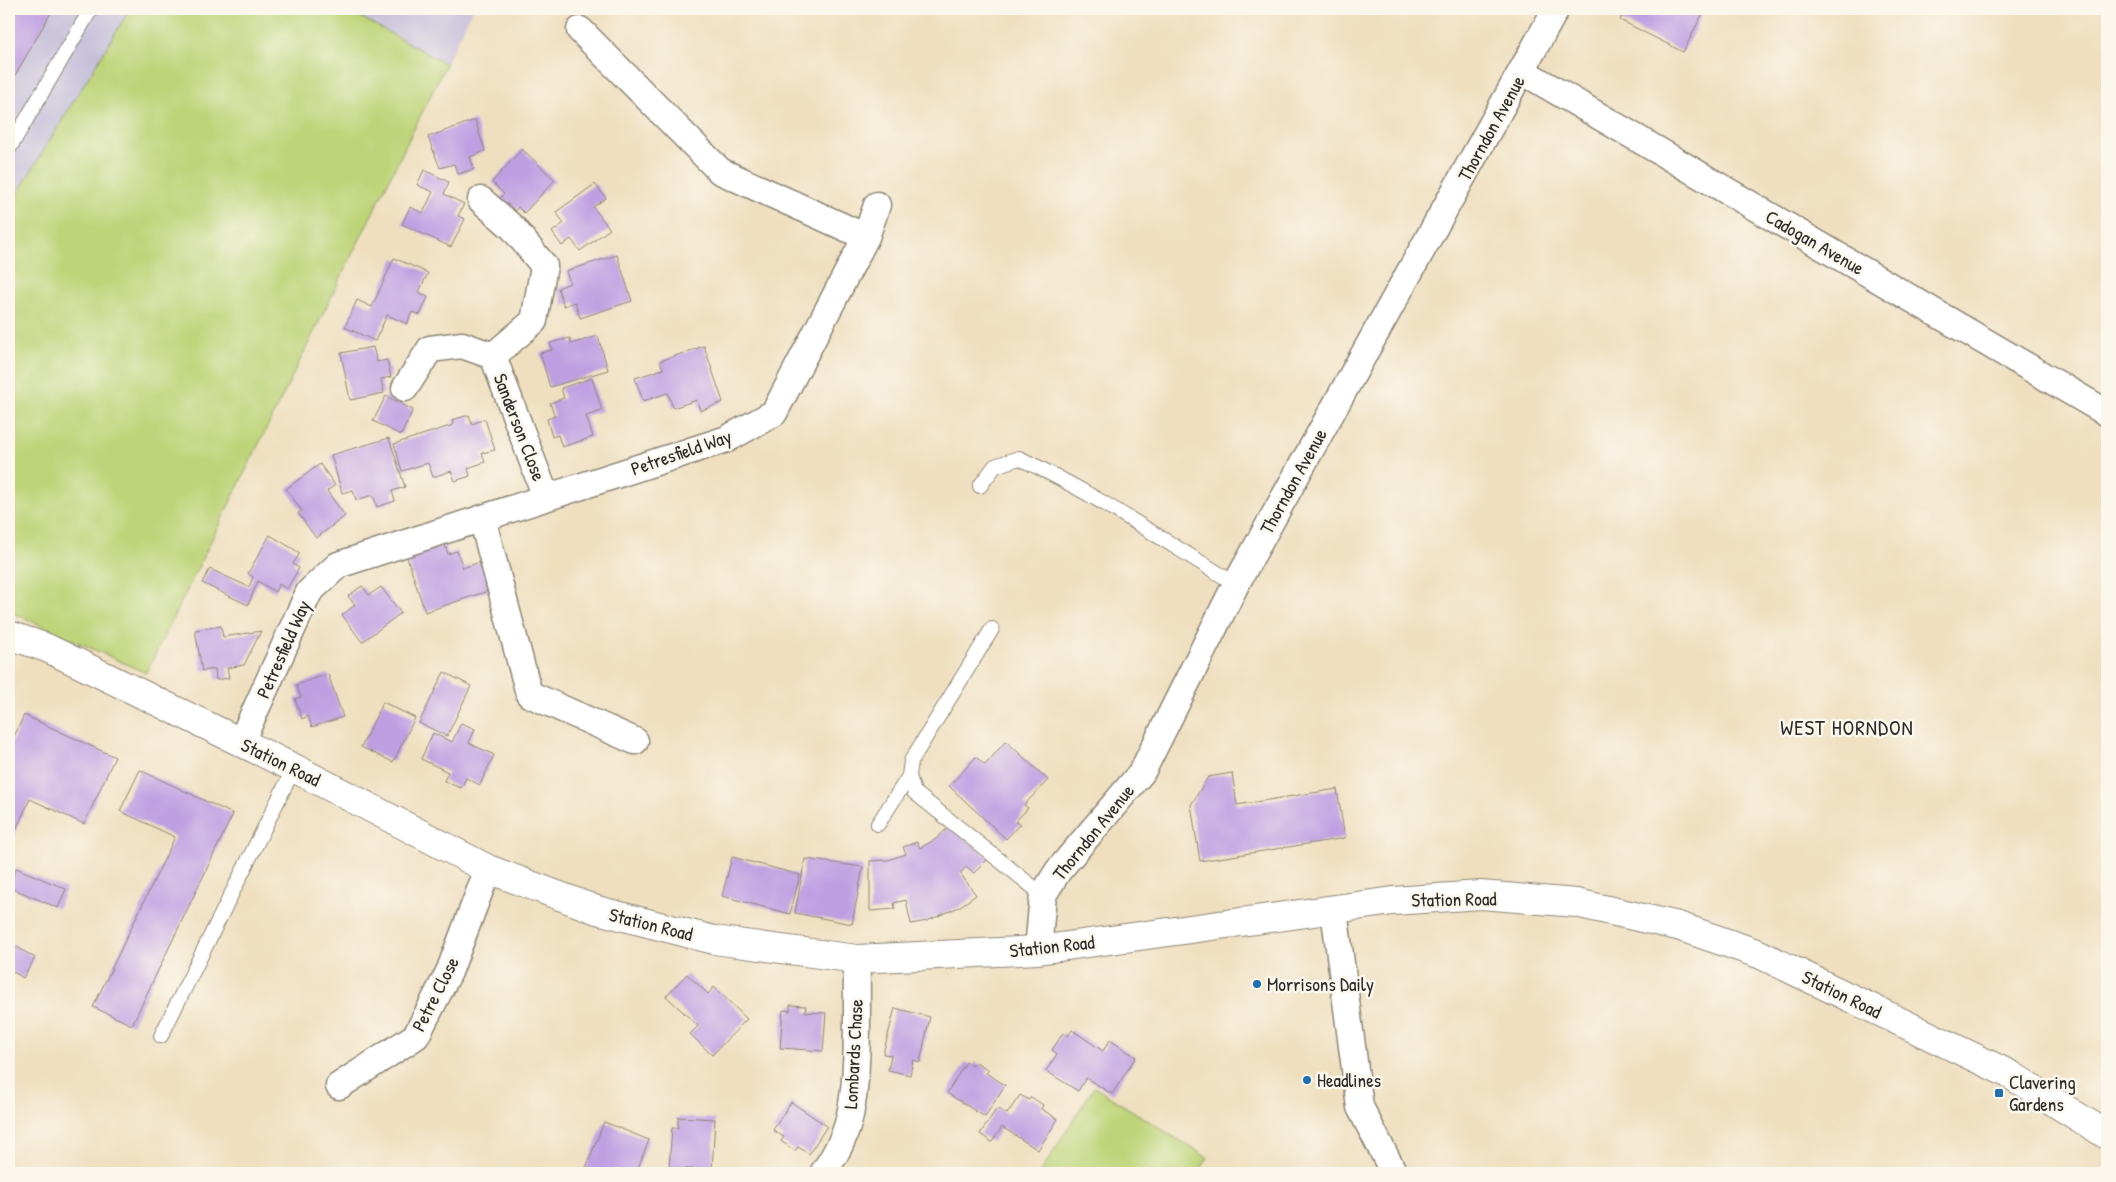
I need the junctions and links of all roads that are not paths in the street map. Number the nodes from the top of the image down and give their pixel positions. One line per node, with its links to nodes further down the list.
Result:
1 (91, 9): 5 (lane)
2 (1556, 9): 4 (street, Thorndon Avenue)
3 (580, 30): 8 (street)
4 (1522, 71): 11 (street, Cadogan Avenue); 15 (street, Thorndon Avenue)
5 (9, 149)
6 (481, 200): 9 (street, Sanderson Close)
7 (877, 205): 8 (street, Petresfield Way)
8 (866, 237): 13 (street, Petresfield Way)
9 (493, 356): 10 (street, Sanderson Close); 13 (street, Sanderson Close)
10 (405, 388)
11 (2107, 413)
12 (980, 486): 15 (lane)
13 (546, 497): 14 (street, Petresfield Way)
14 (482, 518): 18 (street); 19 (street, Petresfield Way)
15 (1236, 584): 24 (street, Thorndon Avenue)
16 (992, 629): 21 (lane)
17 (9, 635): 19 (street, Station Road)
18 (635, 741)
19 (241, 742): 20 (street, Station Road)
20 (294, 768): 23 (street, Station Road); 28 (lane)
21 (909, 776): 22 (lane); 24 (lane)
22 (878, 824)
23 (488, 869): 27 (street, Station Road); 29 (street, Petre Close)
24 (1043, 895): 26 (street, Thorndon Avenue)
25 (1334, 910): 26 (street, Station Road); 30 (street, Station Road); 32 (street)
26 (1038, 950): 27 (street, Station Road)
27 (857, 959): 31 (street, Lombards Chase)
28 (161, 1036)
29 (339, 1086)
30 (2107, 1135)
31 (822, 1173)
32 (1394, 1173)

